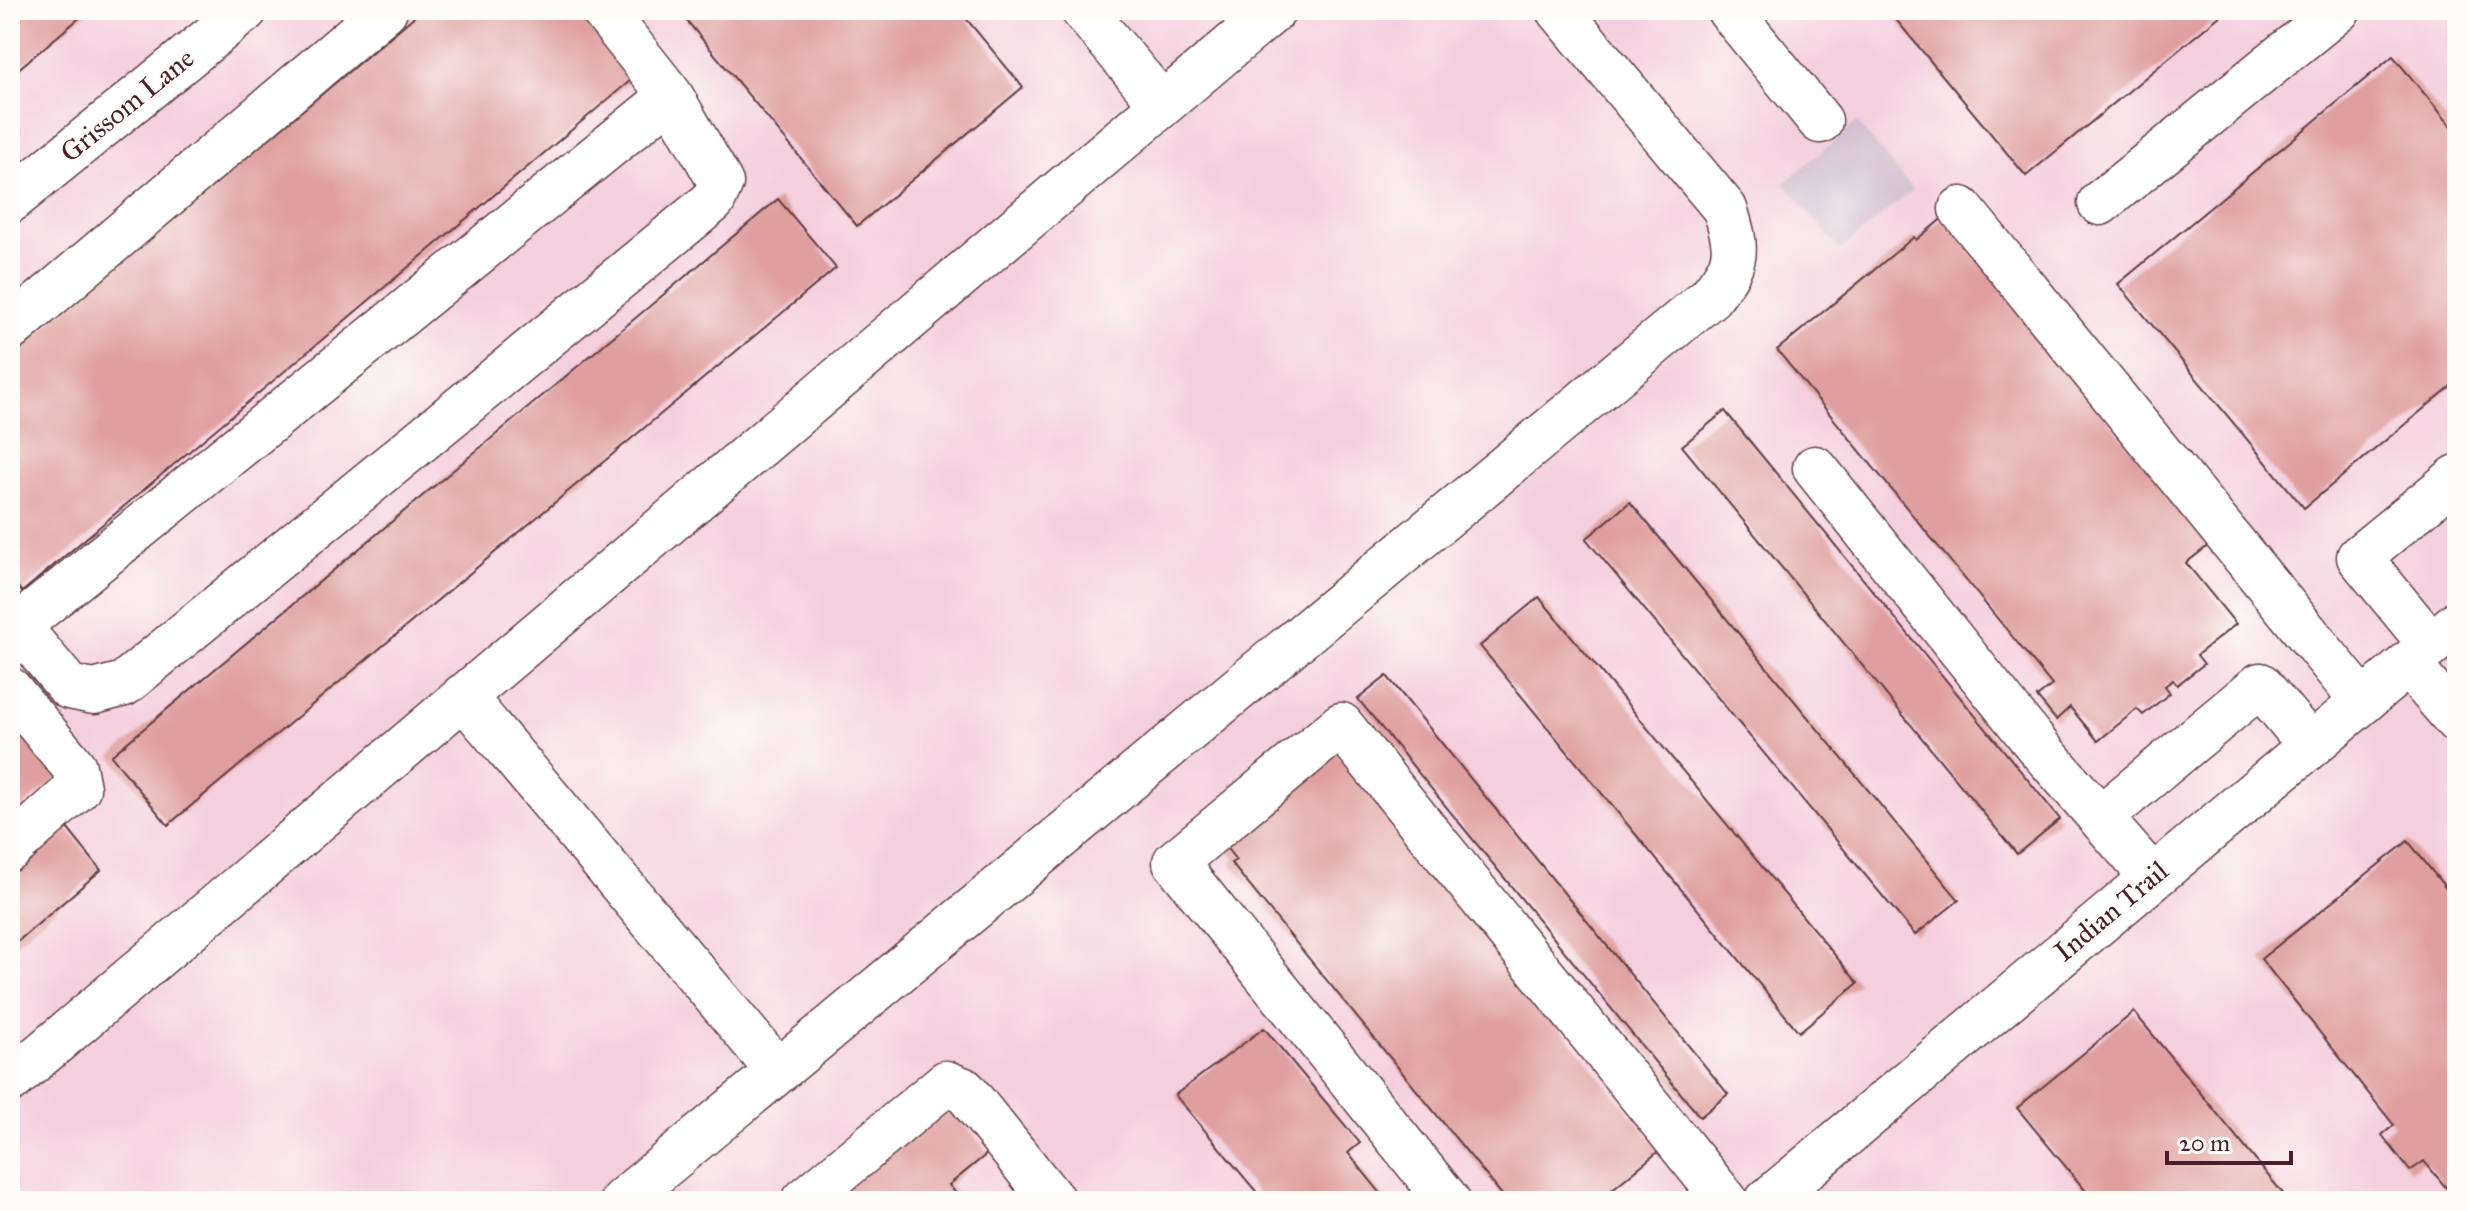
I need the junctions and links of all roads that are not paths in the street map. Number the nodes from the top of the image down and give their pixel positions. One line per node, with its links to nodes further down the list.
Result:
1 (245, 10): 12 (street, Grissom Lane)
2 (385, 10): 15 (street)
3 (603, 10): 9 (street)
4 (1083, 10): 10 (street)
5 (1274, 10): 10 (street)
6 (1559, 10): 28 (street)
7 (1729, 10): 11 (street)
8 (2338, 10): 13 (street)
9 (671, 96): 18 (street); 18 (street)
10 (1162, 104): 21 (street)
11 (1820, 121)
12 (10, 201)
13 (2100, 203)
14 (1961, 209): 22 (street)
15 (10, 329)
16 (1815, 468): 25 (street)
17 (2457, 477): 19 (street)
18 (14, 621)
19 (2432, 644): 22 (street, Indian Trail); 23 (street)
20 (10, 690): 26 (street)
21 (463, 696): 28 (street); 29 (street)
22 (2363, 702): 24 (street, Indian Trail)
23 (2457, 721)
24 (2310, 745): 25 (street); 27 (street, Indian Trail)
25 (2101, 817): 27 (street)
26 (10, 849)
27 (2152, 877): 35 (street, Indian Trail)
28 (778, 1071): 30 (street)
29 (10, 1081)
30 (622, 1201)
31 (804, 1201): 32 (street)
32 (1053, 1201)
33 (1448, 1201): 34 (street)
34 (1726, 1201)
35 (1767, 1201)

